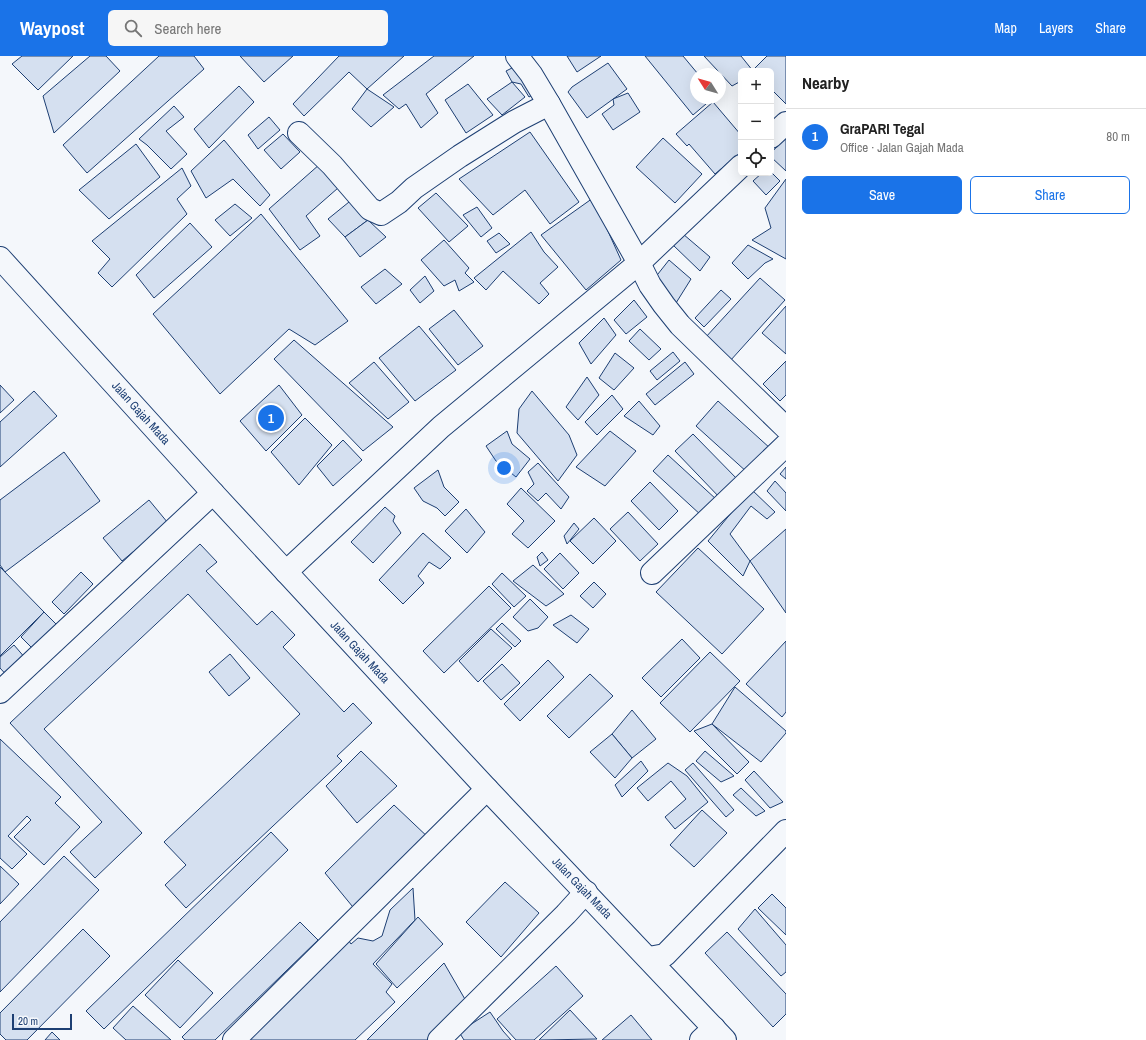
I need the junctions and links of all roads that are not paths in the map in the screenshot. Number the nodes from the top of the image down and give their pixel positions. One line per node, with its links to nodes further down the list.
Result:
1 (517, 56): 2 (main road)
2 (549, 104): 4 (main road); 8 (main road)
3 (786, 122): 5 (main road)
4 (299, 132)
5 (774, 134)
6 (738, 169): 8 (main road)
7 (1, 262): 11 (main road, Jalan Gajah Mada)
8 (639, 263): 9 (main road); 12 (main road)
9 (786, 428)
10 (786, 445): 13 (main road)
11 (213, 493): 12 (main road, Jalan Gajah Mada); 14 (main road)
12 (286, 572): 15 (main road, Jalan Gajah Mada)
13 (652, 573)
14 (0, 692)
15 (487, 789): 17 (main road, Jalan Gajah Mada); 20 (main road)
16 (786, 831): 18 (main road)
17 (586, 892): 18 (main road, Jalan Gajah Mada); 21 (main road)
18 (649, 958): 19 (main road, Jalan Gajah Mada)
19 (714, 1036)
20 (234, 1040)
21 (439, 1040)

